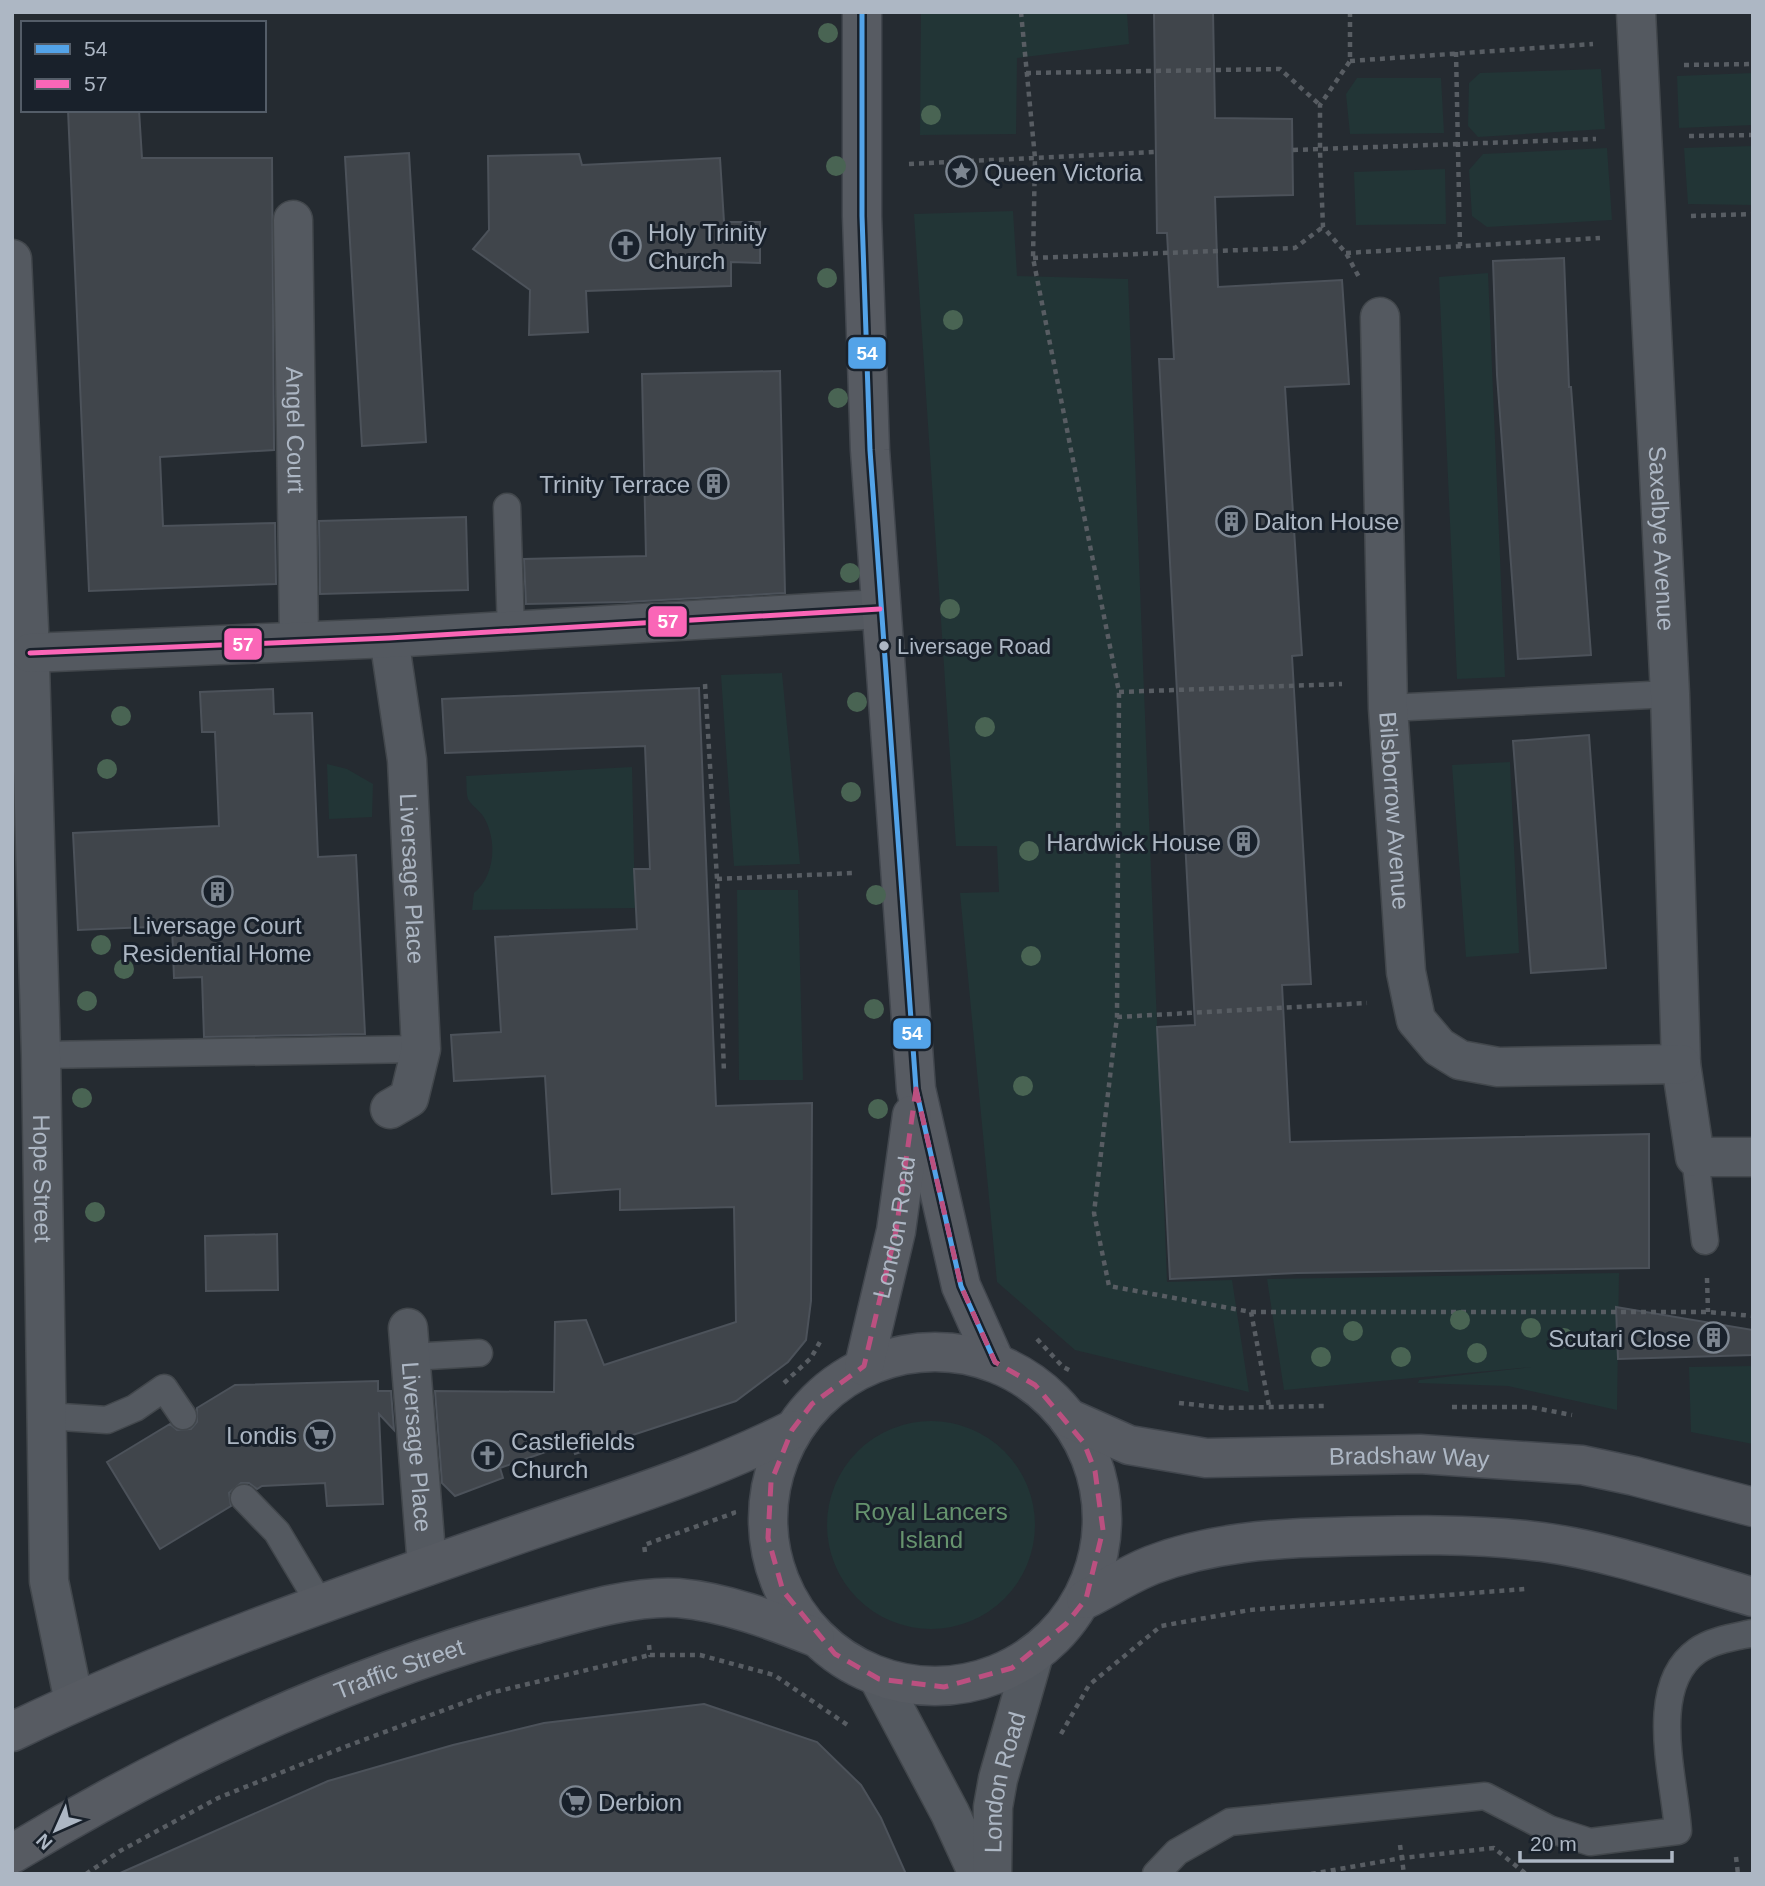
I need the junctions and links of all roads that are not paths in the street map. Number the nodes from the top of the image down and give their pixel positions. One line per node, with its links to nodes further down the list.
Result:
1 (862, 12): 7 (main road, London Road)
2 (1637, 40): 12 (street, Saxelbye Avenue)
3 (293, 220): 11 (street, Angel Court)
4 (12, 259): 9 (street, Hope Street)
5 (1380, 317): 13 (street, Bilsborrow Avenue)
6 (507, 508): 8 (lane)
7 (880, 609): 8 (street); 17 (main road, London Road)
8 (511, 631): 10 (street)
9 (24, 637): 11 (street); 15 (street, Hope Street)
10 (389, 638): 11 (street); 14 (street, Liversage Place)
11 (299, 641)
12 (1670, 694): 13 (lane); 16 (street, Saxelbye Avenue)
13 (1388, 695): 16 (street, Bilsborrow Avenue)
14 (421, 1049): 15 (lane); 18 (street, Liversage Place)
15 (41, 1055): 21 (street, Hope Street)
16 (1681, 1064): 19 (street, Saxelbye Avenue)
17 (916, 1089): 25 (main road, London Road); 26 (main road, London Road)
18 (390, 1108)
19 (1695, 1157): 20 (street); 22 (lane)
20 (1753, 1157)
21 (27, 1216): 27 (street, Hope Street)
22 (1705, 1241)
23 (410, 1342): 24 (lane); 33 (street, Liversage Place)
24 (479, 1353)
25 (995, 1362): 26 (main road); 29 (main road)
26 (864, 1366): 30 (main road)
27 (46, 1416): 28 (lane); 41 (street, Hope Street)
28 (183, 1416)
29 (1068, 1418): 32 (main road, Bradshaw Way); 35 (main road)
30 (792, 1430): 33 (main road); 38 (main road)
31 (244, 1498): 36 (lane)
32 (1753, 1507)
33 (427, 1566): 36 (main road)
34 (1753, 1597): 35 (main road)
35 (1086, 1599): 39 (main road)
36 (320, 1604): 41 (main road)
37 (1753, 1633): 46 (lane)
38 (815, 1637): 40 (main road); 43 (main road, Traffic Street)
39 (1034, 1654): 40 (main road); 45 (street, London Road)
40 (879, 1679): 44 (street, London Road)
41 (74, 1702): 42 (main road)
42 (12, 1732)
43 (12, 1854)
44 (978, 1874)
45 (992, 1874)
46 (1156, 1874)

